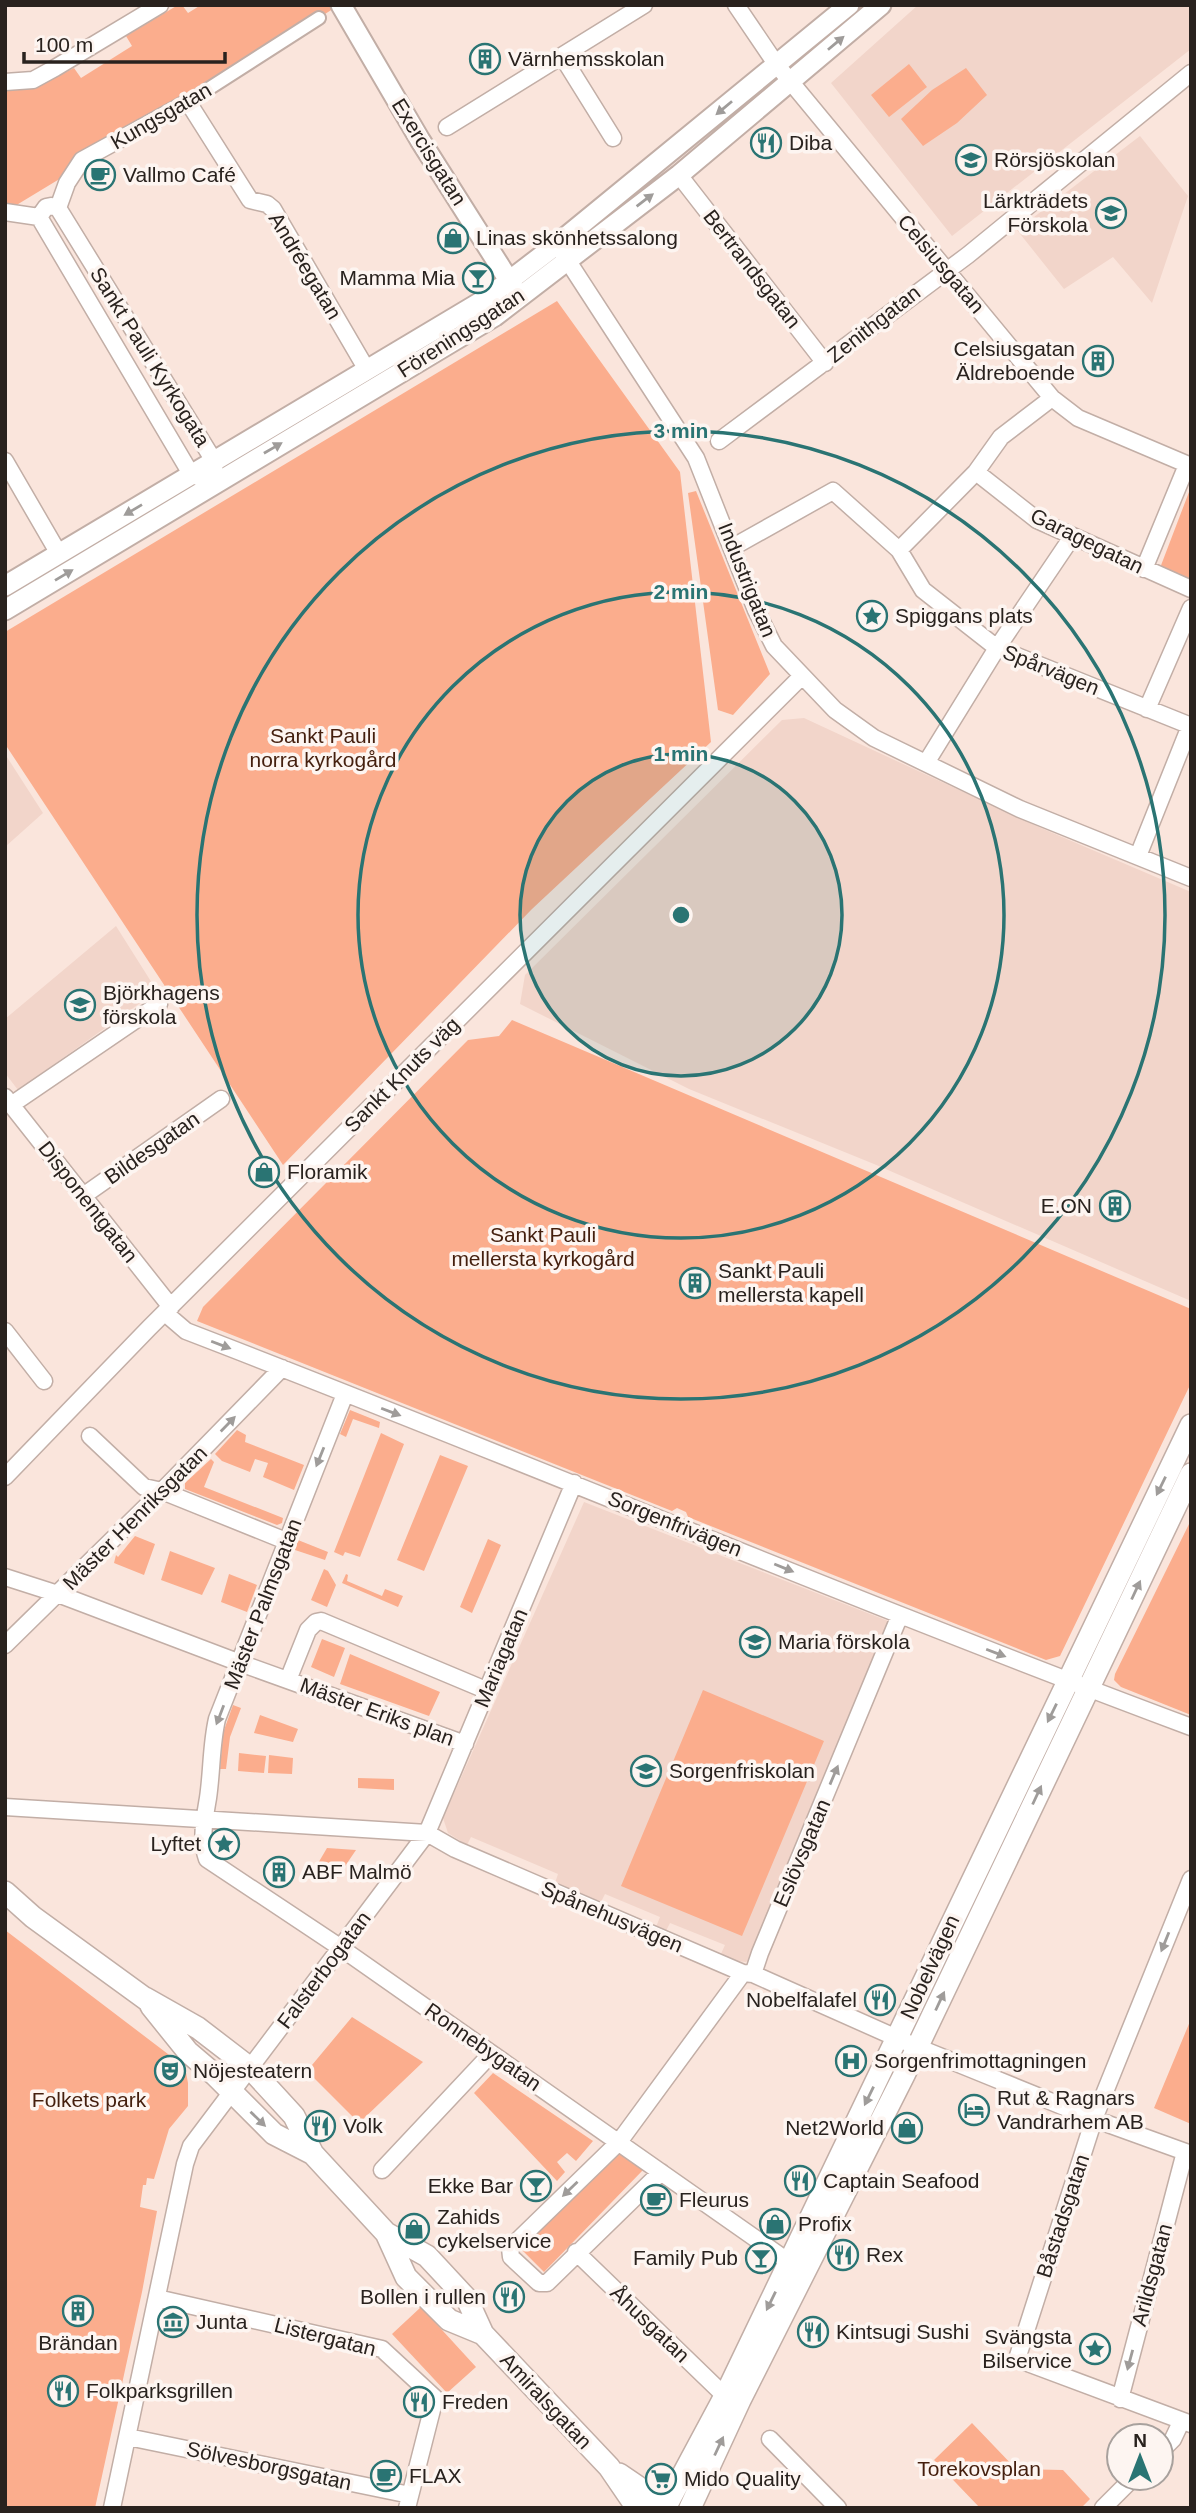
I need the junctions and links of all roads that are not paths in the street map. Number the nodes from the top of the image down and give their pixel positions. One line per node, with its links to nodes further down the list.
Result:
1 (160, 5): 7 (street)
2 (341, 5): 23 (street, Exercisgatan)
3 (644, 5): 9 (street)
4 (736, 5): 10 (street, Celsiusgatan)
5 (849, 5): 10 (street, Föreningsgatan)
6 (881, 5): 12 (street, Föreningsgatan, one-way to 6)
7 (137, 11): 13 (street)
8 (320, 18): 14 (street, Kungsgatan)
9 (562, 56): 15 (street); 16 (street)
10 (776, 64): 12 (street, Celsiusgatan); 21 (street, Föreningsgatan, one-way to 21)
11 (1191, 73): 22 (street, Zenithgatan)
12 (791, 81): 17 (street, Föreningsgatan); 22 (street, Celsiusgatan)
13 (5, 82)
14 (188, 102): 18 (street, Kungsgatan); 25 (street, Andréegatan)
15 (447, 127)
16 (614, 138)
17 (679, 175): 21 (street, Föreningsgatan, one-way to 17); 24 (street, Bertrandsgatan)
18 (58, 208): 20 (street); 29 (street, Sankt Pauli Kyrkogata)
19 (5, 212): 20 (street)
20 (39, 218): 32 (street, Sankt Pauli Kyrkogata)
21 (562, 252): 23 (street, Föreningsgatan); 35 (street, Industrigatan)
22 (946, 270): 24 (street, Zenithgatan); 26 (street, Celsiusgatan)
23 (514, 289): 25 (street, Föreningsgatan); 33 (street, Föreningsgatan, one-way to 23)
24 (825, 363): 27 (street, Zenithgatan)
25 (368, 370): 29 (street, Föreningsgatan)
26 (1052, 398): 30 (street, Celsiusgatan); 31 (street)
27 (719, 442)
28 (5, 461): 37 (street)
29 (214, 461): 32 (street, Föreningsgatan); 33 (street, Sankt Pauli Kyrkogata)
30 (1189, 465): 38 (street)
31 (976, 472): 34 (street, Garagegatan); 36 (street)
32 (191, 474): 33 (street, Sankt Pauli Kyrkogata); 37 (street, Föreningsgatan, one-way to 37)
33 (215, 484): 42 (street, Föreningsgatan, one-way to 33)
34 (1072, 537): 38 (street, Garagegatan); 43 (street)
35 (733, 547): 36 (street, Spårvägen); 44 (street, Industrigatan)
36 (899, 550): 43 (street, Spårvägen)
37 (59, 554): 39 (street, Föreningsgatan)
38 (1144, 569): 40 (street, Garagegatan)
39 (5, 586)
40 (1191, 589)
41 (1191, 608): 45 (street)
42 (5, 610)
43 (997, 648): 45 (street, Spårvägen); 47 (street)
44 (801, 677): 47 (street, Industrigatan); 54 (street, Sankt Knuts väg)
45 (1147, 709): 46 (street, Spårvägen)
46 (1191, 726): 48 (street)
47 (926, 763): 48 (street, Industrigatan)
48 (1138, 856): 49 (street, Industrigatan)
49 (1191, 878)
50 (159, 1004): 52 (street)
51 (221, 1099): 53 (street, Bildesgatan)
52 (8, 1101): 53 (street, Disponentgatan)
53 (83, 1196): 54 (street, Disponentgatan)
54 (168, 1310): 56 (street, Sorgenfrivägen, one-way to 56); 62 (street, Sankt Knuts väg)
55 (5, 1331): 57 (street)
56 (282, 1368): 58 (street, Sorgenfrivägen); 64 (street, Mäster Henriksgatan, one-way to 56)
57 (44, 1381)
58 (345, 1394): 63 (street, Sorgenfrivägen, one-way to 63); 65 (street, Mäster Palmsgatan, one-way to 65)
59 (1191, 1425): 72 (main road, Nobelvägen, one-way to 72)
60 (90, 1436): 64 (street)
61 (1191, 1474): 73 (main road, Nobelvägen, one-way to 61)
62 (5, 1477)
63 (574, 1483): 68 (street, Sorgenfrivägen, one-way to 68); 74 (street, Mariagatan)
64 (162, 1491): 65 (street); 67 (street, Mäster Henriksgatan)
65 (286, 1541): 70 (street, Mäster Palmsgatan)
66 (5, 1577): 67 (street, Mäster Eriks plan)
67 (58, 1594): 69 (street, Mäster Henriksgatan); 70 (street, Mäster Eriks plan)
68 (900, 1615): 72 (street, Sorgenfrivägen, one-way to 72); 85 (street, Eslövsgatan, one-way to 68)
69 (5, 1645)
70 (240, 1663): 71 (street, Mäster Eriks plan); 78 (street, Mäster Palmsgatan, one-way to 78)
71 (288, 1680): 74 (street, Mäster Eriks plan); 76 (street, Mäster Eriks plan)
72 (1068, 1680): 73 (street, Sorgenfrivägen); 87 (main road, Nobelvägen, one-way to 87)
73 (1088, 1688): 75 (street, Sorgenfrivägen); 88 (main road, Nobelvägen, one-way to 73)
74 (488, 1691): 76 (street, Mariagatan)
75 (1191, 1727)
76 (465, 1744): 79 (street, Mariagatan)
77 (5, 1807): 78 (street, Spånehusvägen)
78 (206, 1819): 79 (street, Spånehusvägen); 84 (street, Ronnebygatan)
79 (427, 1833): 84 (street, Falsterbogatan); 85 (street, Spånehusvägen)
80 (1191, 1879): 91 (street, Båstadsgatan, one-way to 91)
81 (5, 1892): 83 (main road, Amiralsgatan)
82 (5, 1902): 83 (main road, Amiralsgatan)
83 (33, 1917): 86 (main road, Amiralsgatan)
84 (341, 1948): 89 (street, Ronnebygatan); 90 (street, Falsterbogatan)
85 (748, 1973): 87 (street, Spånehusvägen); 92 (street, Eslövsgatan)
86 (145, 1998): 90 (main road, Amiralsgatan); 90 (main road, Amiralsgatan)
87 (897, 2037): 88 (street, Spånehusvägen); 99 (main road, Nobelvägen, one-way to 99)
88 (917, 2047): 91 (street, Spånehusvägen); 113 (main road, Nobelvägen, one-way to 88)
89 (491, 2054): 92 (street, Ronnebygatan); 95 (street)
90 (241, 2081): 94 (main road, Amiralsgatan); 94 (main road, Amiralsgatan, one-way to 94); 100 (street, Falsterbogatan)
91 (1094, 2119): 93 (street, Spånehusvägen); 103 (street, Båstadsgatan)
92 (619, 2142): 96 (street, Ronnebygatan); 98 (street, Eslövsgatan, one-way to 98)
93 (1188, 2153): 103 (street, Arildsgatan, one-way to 103)
94 (313, 2154): 97 (main road, Amiralsgatan)
95 (382, 2169)
96 (661, 2172): 98 (street); 99 (street, Ronnebygatan)
97 (386, 2233): 101 (main road, Amiralsgatan); 101 (main road, Amiralsgatan)
98 (576, 2252): 102 (street, Åhusgatan)
99 (789, 2262): 102 (main road, Nobelvägen, one-way to 102)
100 (157, 2298): 105 (street, Falsterbogatan); 109 (street, Listergatan)
101 (484, 2334): 107 (main road, Amiralsgatan)
102 (725, 2396): 112 (main road, Nobelvägen)
103 (1120, 2399): 104 (street)
104 (1186, 2423)
105 (128, 2437): 109 (street, Sölvesborgsgatan); 110 (street, Falsterbogatan)
106 (770, 2439): 114 (street)
107 (609, 2468): 111 (main road, Amiralsgatan); 112 (main road, Amiralsgatan)
108 (1119, 2492): 115 (street)
109 (408, 2502)
110 (112, 2508)
111 (638, 2508)
112 (663, 2508)
113 (690, 2508)
114 (838, 2508)
115 (1103, 2508)

